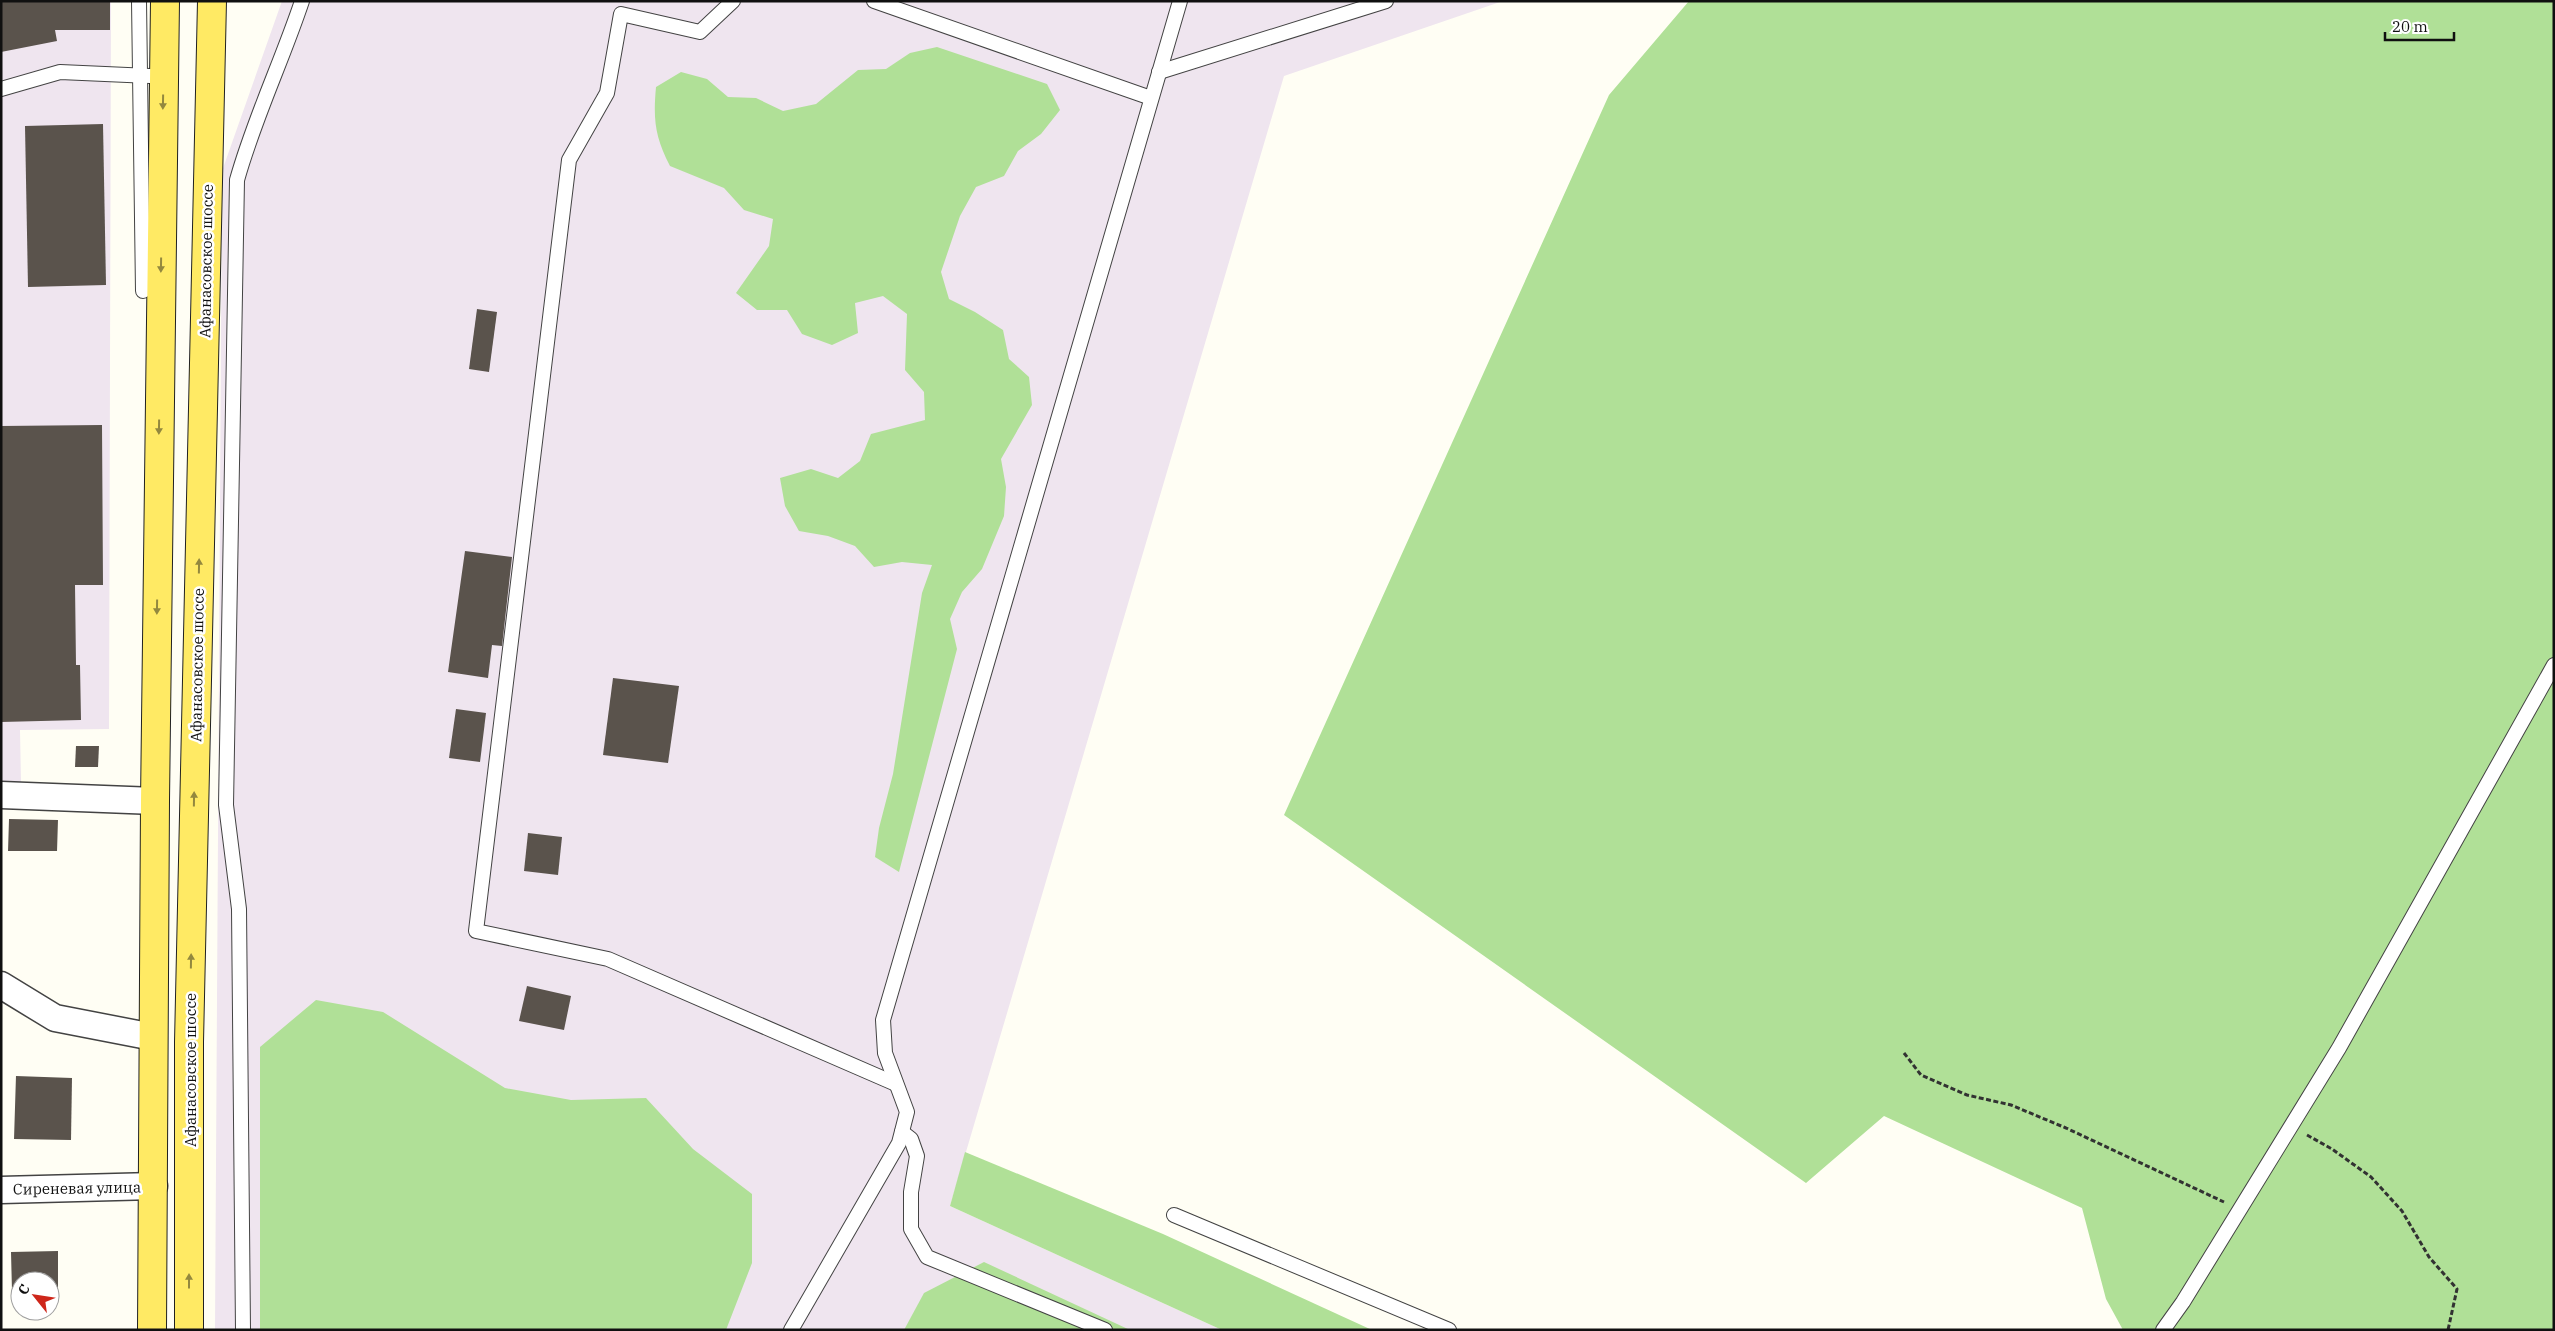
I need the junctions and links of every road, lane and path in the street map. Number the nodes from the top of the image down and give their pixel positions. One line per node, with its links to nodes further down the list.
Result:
1 (140, 1): 10 (lane)
2 (165, 1): 10 (main road)
3 (212, 1): 28 (main road, Афанасовское шоссе, one-way to 3)
4 (302, 1): 29 (lane)
5 (733, 1): 20 (lane)
6 (874, 1): 12 (lane)
7 (1180, 1): 9 (lane)
8 (1386, 1): 9 (lane)
9 (1159, 72): 12 (lane)
10 (152, 76): 11 (lane); 13 (lane); 16 (main road, one-way to 16)
11 (1, 89)
12 (1152, 98): 20 (lane)
13 (143, 291)
14 (2554, 665): 21 (lane)
15 (1, 796): 16 (street)
16 (155, 801): 18 (main road)
17 (1, 985): 18 (street)
18 (153, 1037): 23 (main road)
19 (1904, 1053): 25 (path)
20 (896, 1084): 22 (lane)
21 (2291, 1126): 25 (lane); 34 (path)
22 (902, 1132): 30 (lane); 31 (lane)
23 (154, 1186): 24 (street, Сиреневая улица); 27 (main road)
24 (1, 1190)
25 (2240, 1210): 33 (lane)
26 (1174, 1215): 32 (lane)
27 (152, 1330)
28 (189, 1330)
29 (243, 1330)
30 (791, 1330)
31 (1105, 1330)
32 (1449, 1330)
33 (2163, 1330)
34 (2448, 1330)

